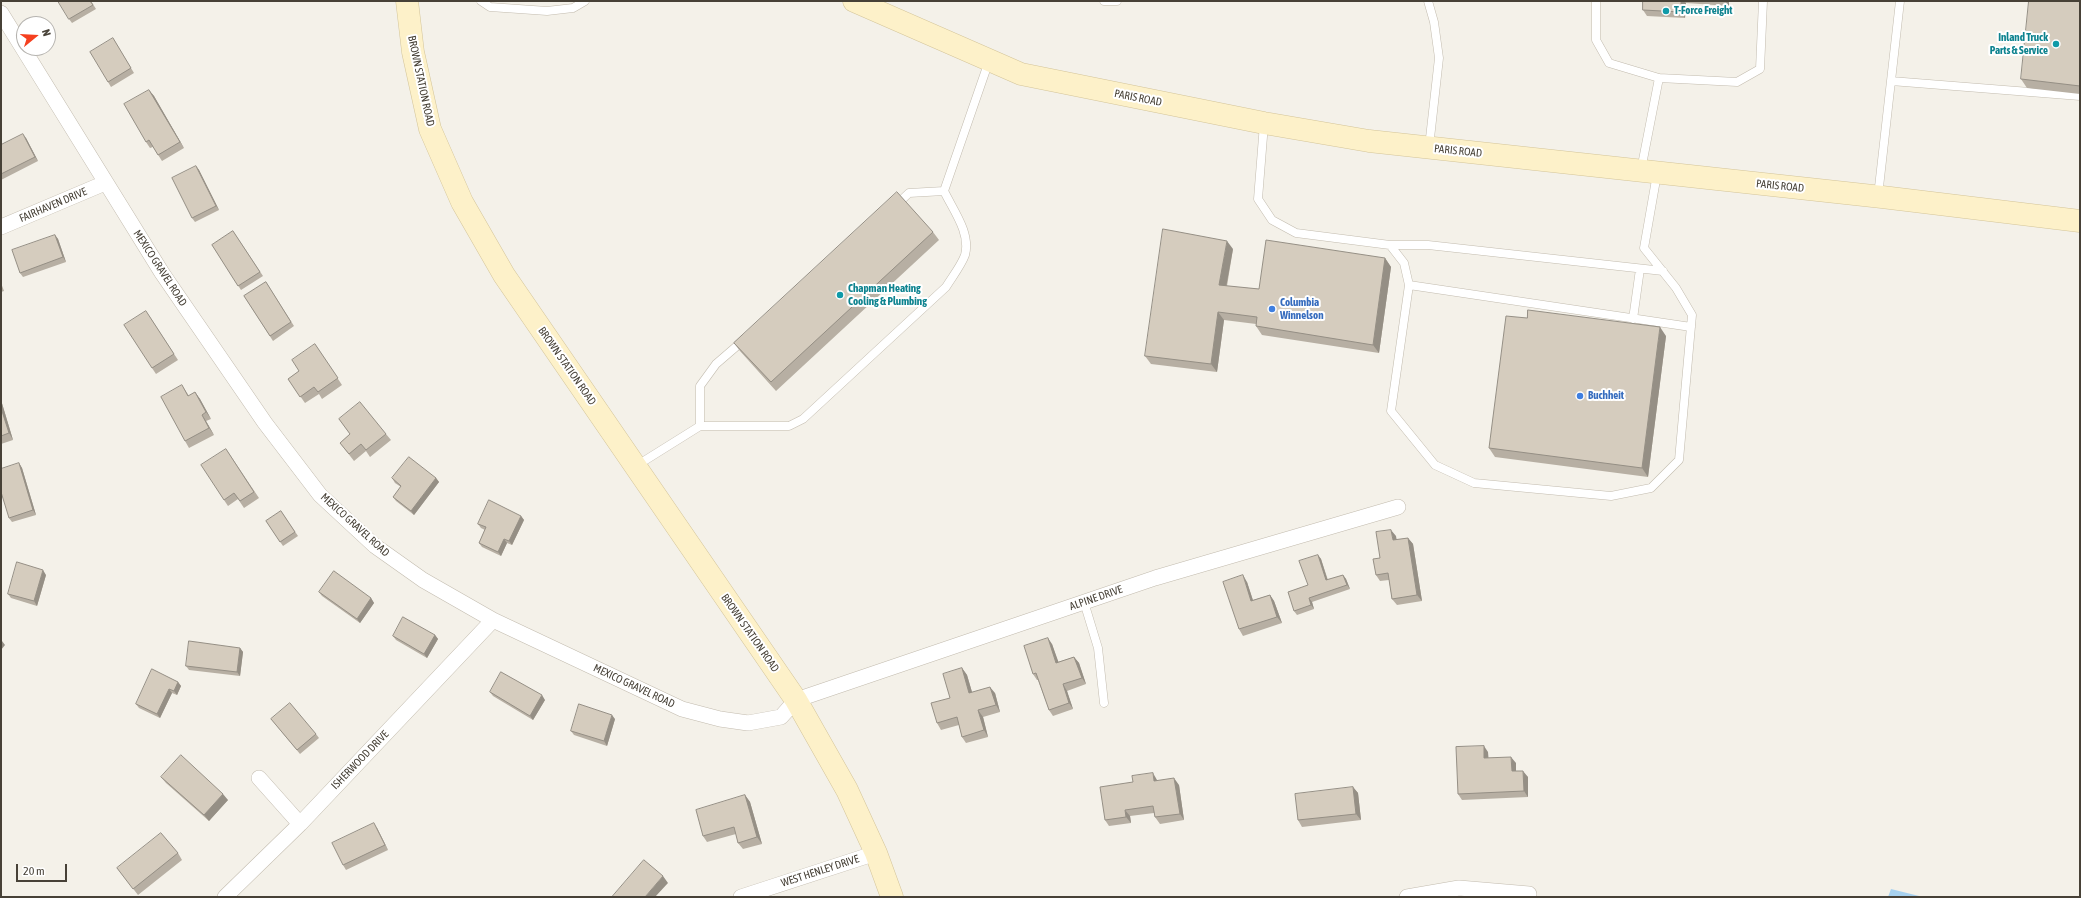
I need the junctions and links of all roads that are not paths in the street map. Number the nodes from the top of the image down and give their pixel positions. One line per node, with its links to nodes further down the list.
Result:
1 (406, 1): 33 (main road, BROWN STATION ROAD)
2 (481, 1): 3 (lane)
3 (585, 1)
4 (854, 1): 12 (main road, PARIS ROAD)
5 (1104, 1): 6 (lane)
6 (1118, 1)
7 (1428, 1): 17 (lane)
8 (1596, 1): 13 (lane)
9 (1763, 1): 13 (lane)
10 (1900, 1): 14 (lane)
11 (1, 13): 19 (street, MEXICO GRAVEL ROAD)
12 (989, 60): 16 (main road, PARIS ROAD); 20 (lane)
13 (1659, 78): 18 (lane)
14 (1891, 81): 15 (lane); 21 (lane)
15 (2080, 96)
16 (1264, 123): 17 (main road, PARIS ROAD); 25 (lane)
17 (1428, 147): 18 (main road, PARIS ROAD)
18 (1649, 171): 21 (main road, PARIS ROAD); 27 (lane)
19 (105, 183): 24 (street, FAIRHAVEN DRIVE); 36 (street, MEXICO GRAVEL ROAD)
20 (944, 191): 22 (lane); 32 (lane)
21 (1878, 196): 23 (main road, PARIS ROAD)
22 (887, 214)
23 (2080, 221)
24 (1, 227)
25 (1390, 245): 26 (lane); 28 (lane)
26 (1640, 269): 27 (lane); 29 (lane)
27 (1663, 271): 30 (lane)
28 (1408, 285): 29 (lane); 30 (lane)
29 (1633, 319): 30 (lane)
30 (1691, 328)
31 (752, 333): 32 (lane)
32 (700, 426): 33 (lane)
33 (636, 466): 37 (main road, BROWN STATION ROAD)
34 (1398, 508): 35 (street, ALPINE DRIVE)
35 (1084, 602): 37 (street, ALPINE DRIVE); 38 (lane)
36 (493, 620): 37 (street, MEXICO GRAVEL ROAD); 40 (street, ISHERWOOD DRIVE)
37 (796, 700): 41 (main road)
38 (1104, 703)
39 (259, 778): 40 (street)
40 (300, 824): 43 (street, ISHERWOOD DRIVE)
41 (876, 853): 44 (street, WEST HENLEY DRIVE); 45 (main road)
42 (1529, 894): 46 (street)
43 (225, 897)
44 (741, 897)
45 (892, 897)
46 (1407, 897)

